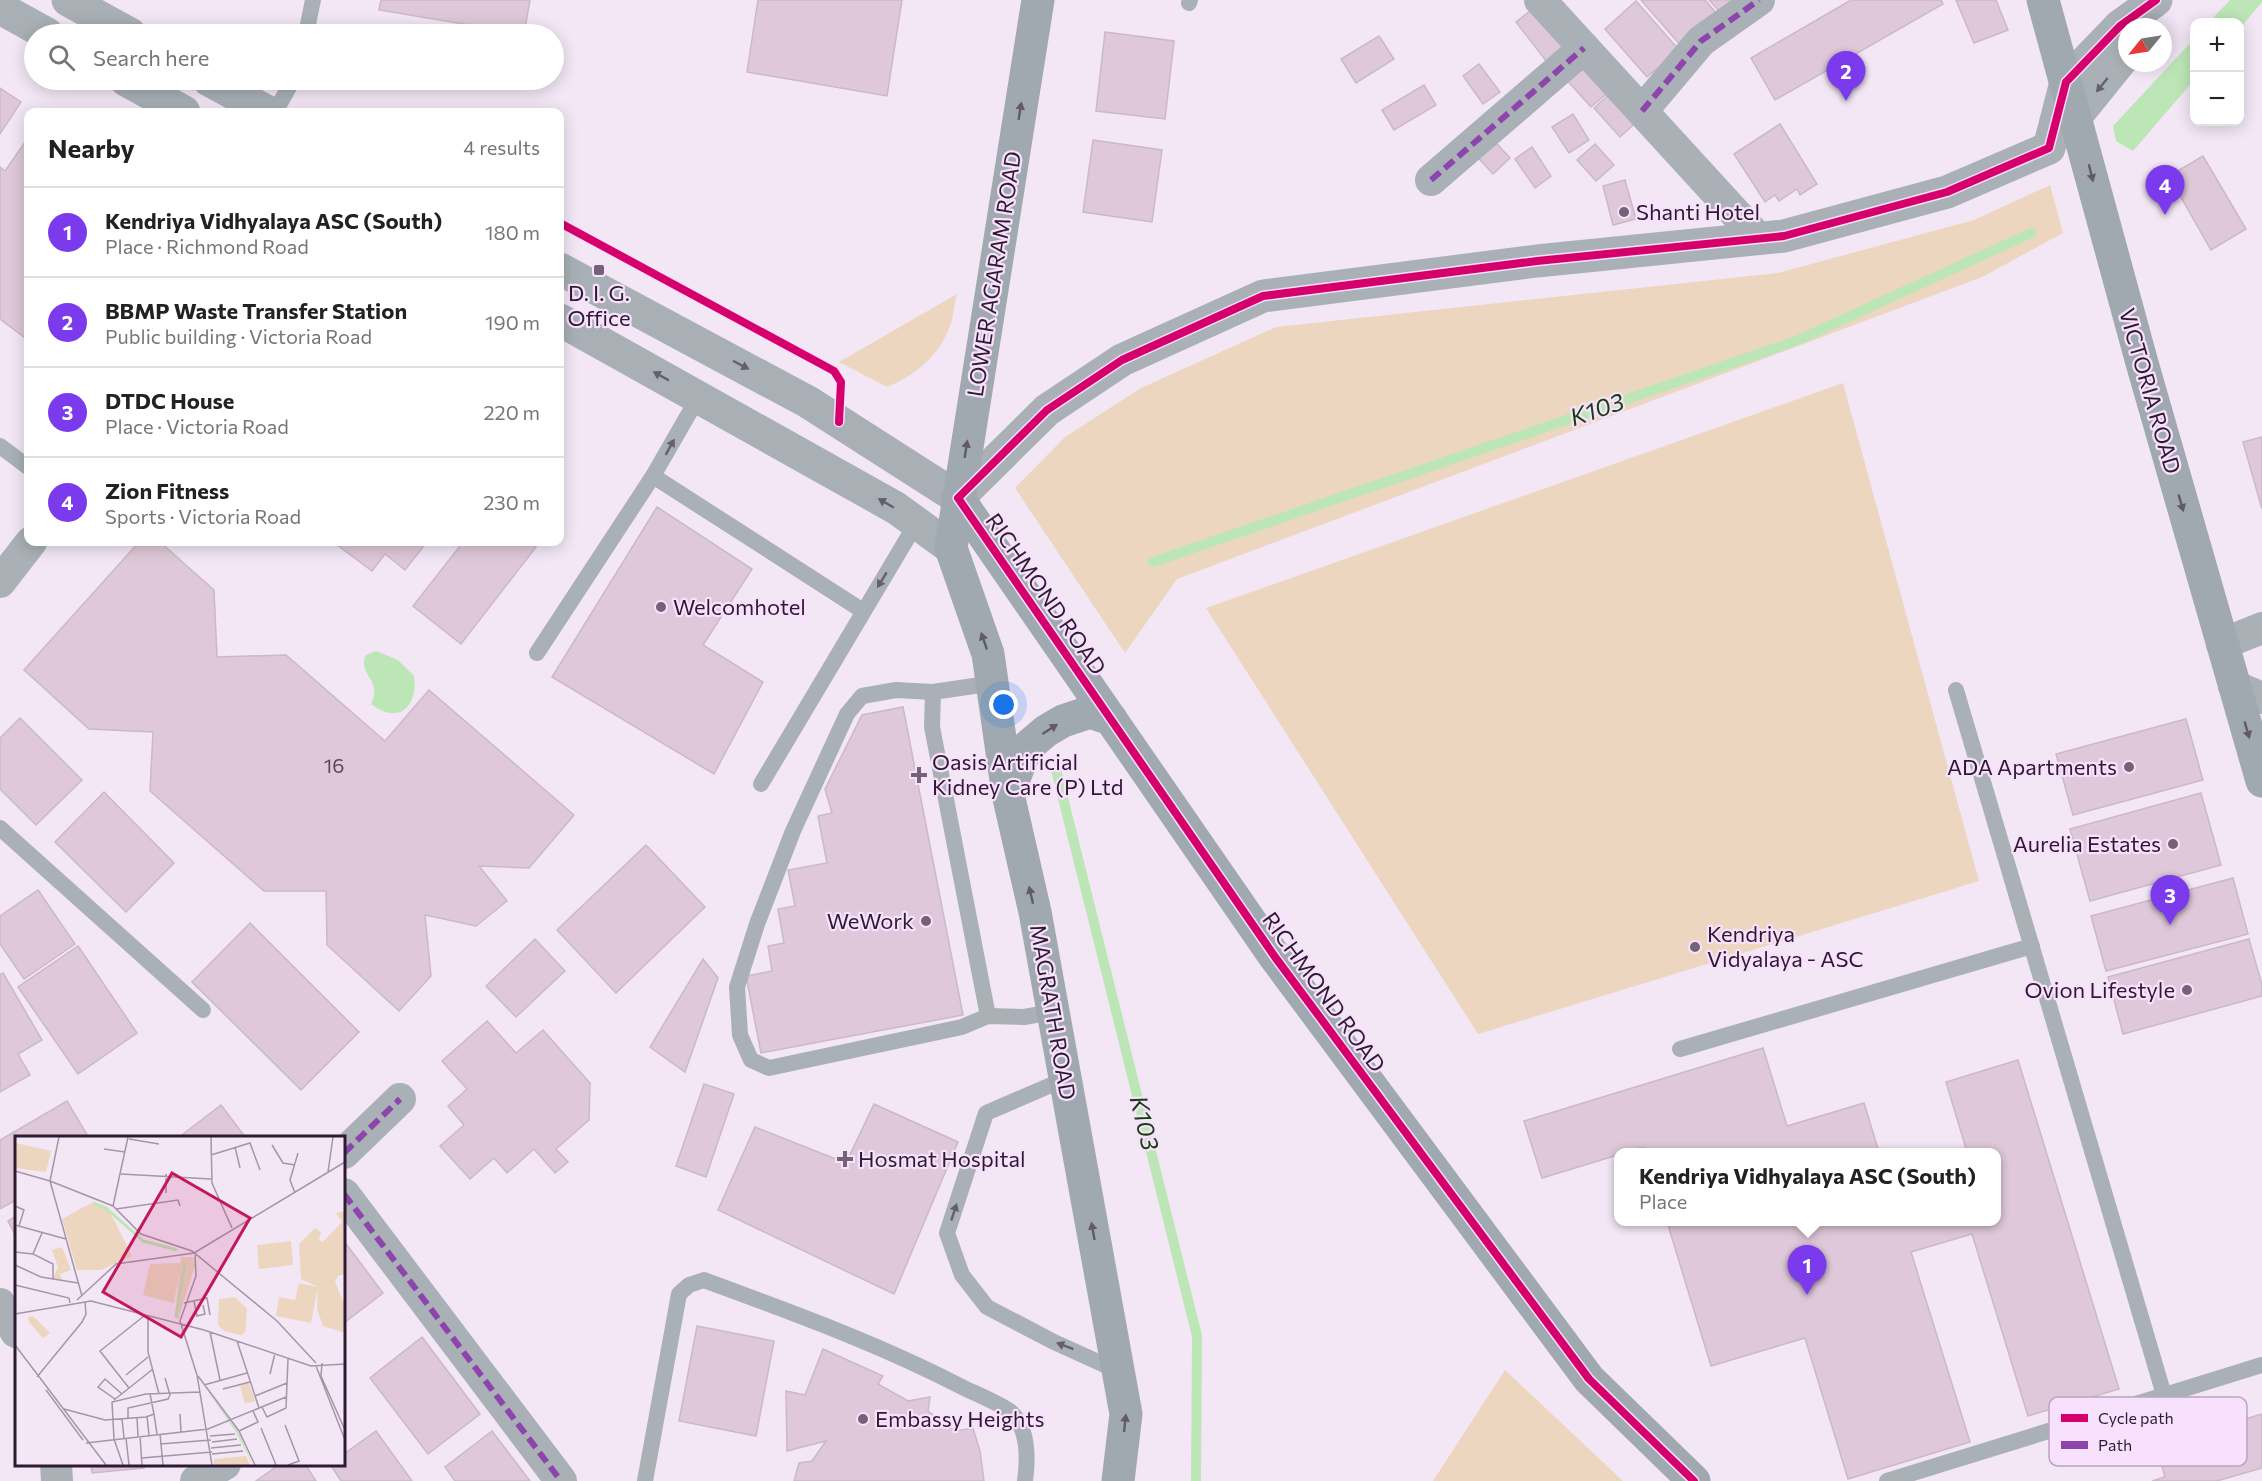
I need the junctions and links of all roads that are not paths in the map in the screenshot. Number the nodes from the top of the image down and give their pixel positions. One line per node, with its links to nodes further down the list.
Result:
1 (68, 0): 11 (main road)
2 (314, 0): 12 (lane)
3 (1038, 0): 33 (main road, LOWER AGARAM ROAD, one-way to 3)
4 (1540, 0): 13 (street)
5 (1758, 0): 22 (street)
6 (2043, 0): 15 (main road, VICTORIA ROAD)
7 (2158, 0): 9 (street); 15 (street)
8 (0, 8): 10 (main road)
9 (2148, 18)
10 (29, 24)
11 (112, 24)
12 (308, 24)
13 (1584, 48): 22 (street); 25 (street)
14 (2118, 67): 23 (street, one-way to 23)
15 (2067, 82): 23 (main road, VICTORIA ROAD); 24 (street)
16 (144, 90): 19 (main road)
17 (227, 90): 20 (main road)
18 (287, 90): 21 (lane)
19 (177, 108)
20 (261, 108)
21 (277, 108)
22 (1642, 111): 26 (street)
23 (2079, 126): 24 (street); 40 (main road, VICTORIA ROAD, one-way to 40)
24 (2049, 148): 26 (street)
25 (1431, 180)
26 (1759, 238): 33 (street)
27 (564, 271): 33 (main road, RICHMOND ROAD, one-way to 33)
28 (564, 322): 29 (main road, one-way to 28)
29 (699, 396): 32 (lane, one-way to 29); 34 (main road, one-way to 29)
30 (0, 446): 31 (lane)
31 (24, 464)
32 (653, 476): 38 (lane); 41 (lane)
33 (958, 498): 36 (main road, LOWER AGARAM ROAD); 46 (main road, RICHMOND ROAD)
34 (917, 522): 36 (main road); 38 (lane, one-way to 38)
35 (28, 546): 37 (street)
36 (951, 549): 42 (main road, MAGRATH ROAD, one-way to 36)
37 (0, 582)
38 (863, 611): 48 (lane)
39 (2262, 628): 40 (street)
40 (2222, 644): 45 (main road, VICTORIA ROAD)
41 (537, 653)
42 (994, 683): 44 (lane); 49 (main road, MAGRATH ROAD)
43 (1956, 690): 51 (lane)
44 (933, 692): 54 (lane); 54 (lane)
45 (2248, 692): 47 (main road, VICTORIA ROAD, one-way to 47)
46 (1111, 719): 49 (main road, one-way to 46); 75 (main road, RICHMOND ROAD)
47 (2262, 781)
48 (761, 784)
49 (1008, 794): 53 (main road, MAGRATH ROAD, one-way to 49)
50 (0, 828): 52 (lane)
51 (2032, 946): 55 (lane); 64 (lane)
52 (203, 1010)
53 (1053, 1012): 54 (lane); 56 (main road, MAGRATH ROAD)
54 (988, 1016)
55 (1680, 1049)
56 (1065, 1079): 63 (main road, MAGRATH ROAD, one-way to 56); 63 (lane, one-way to 56)
57 (400, 1100): 58 (street)
58 (345, 1152)
59 (345, 1195): 71 (street)
60 (0, 1304): 61 (street)
61 (15, 1330)
62 (2262, 1365): 64 (lane)
63 (1118, 1371): 74 (main road, MAGRATH ROAD, one-way to 63)
64 (2164, 1395): 65 (lane)
65 (2158, 1397)
66 (2049, 1431): 76 (lane)
67 (56, 1466): 69 (street)
68 (222, 1466): 70 (street)
69 (57, 1481)
70 (196, 1481)
71 (561, 1481)
72 (645, 1481): 73 (lane)
73 (1025, 1481)
74 (1118, 1481)
75 (1694, 1481)
76 (1887, 1481)

